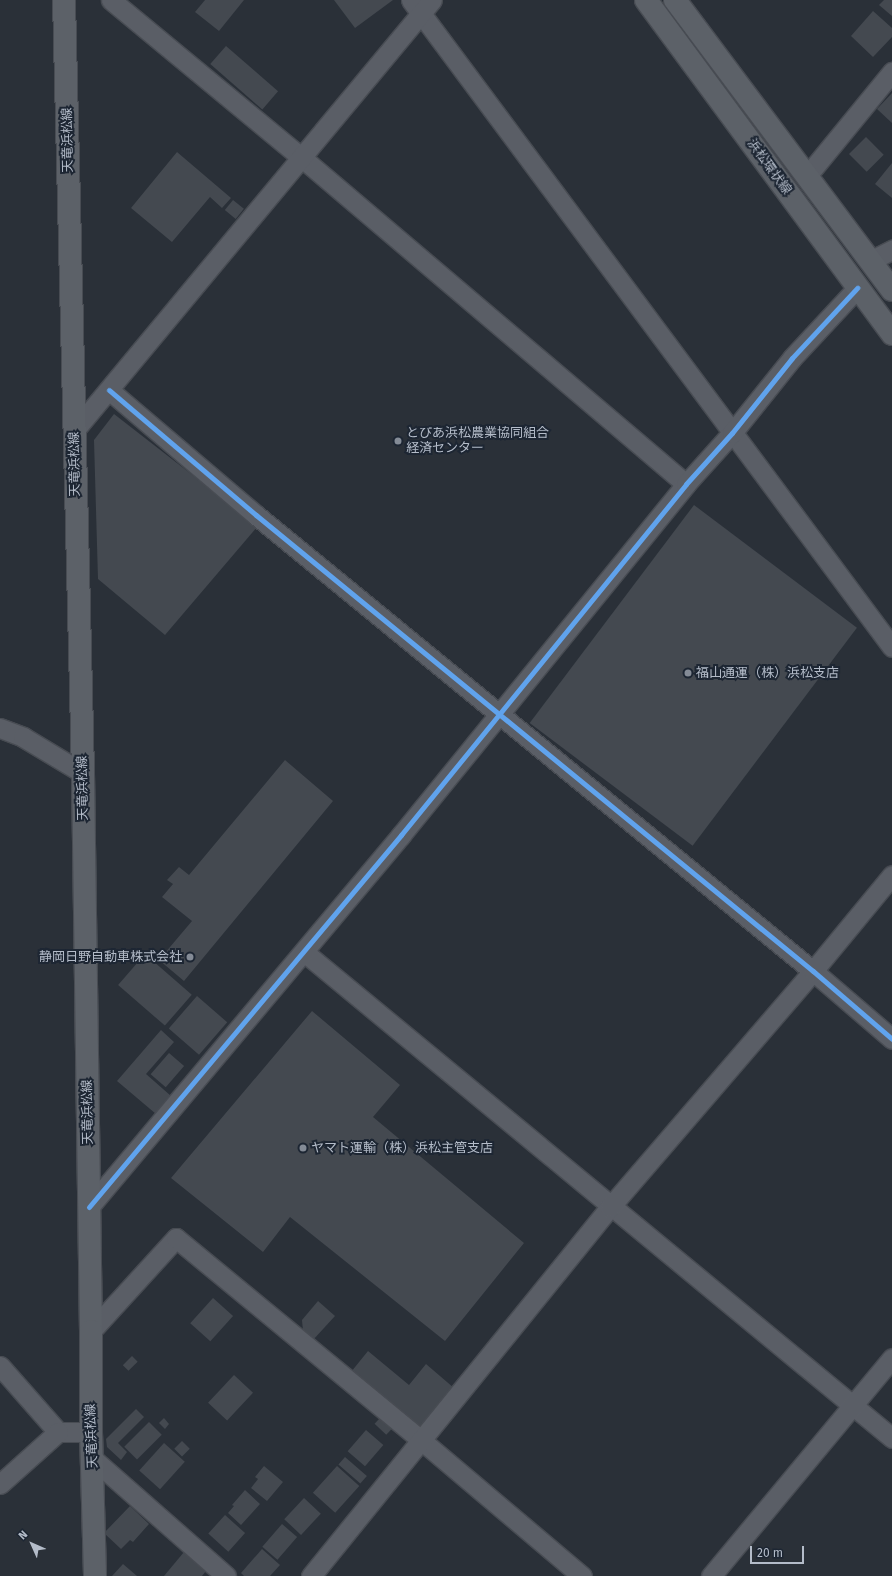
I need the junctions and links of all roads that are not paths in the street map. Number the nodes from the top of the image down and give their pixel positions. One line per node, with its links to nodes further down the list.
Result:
1 (64, 0): 15 (main road, 天竜浜松線)
2 (111, 0): 7 (street)
3 (646, 0): 11 (main road, 浜松環状線)
4 (675, 0): 8 (main road, 浜松環状線)
5 (421, 4): 7 (street); 16 (street)
6 (892, 72): 8 (street)
7 (301, 157): 14 (street); 17 (street)
8 (806, 177): 10 (main road, 浜松環状線)
9 (892, 250): 10 (street)
10 (870, 262): 12 (main road, 浜松環状線)
11 (857, 288): 13 (main road, 浜松環状線); 16 (street)
12 (892, 290)
13 (892, 334)
14 (109, 390): 15 (street); 19 (street)
15 (74, 431): 21 (main road, 天竜浜松線)
16 (732, 433): 17 (street); 18 (street)
17 (686, 484): 19 (street)
18 (892, 647)
19 (500, 714): 23 (street); 24 (street)
20 (0, 728): 21 (street)
21 (83, 773): 26 (main road, 天竜浜松線)
22 (892, 875): 24 (street)
23 (304, 952): 26 (street); 27 (street)
24 (813, 971): 25 (street); 27 (street)
25 (892, 1039)
26 (89, 1207): 28 (main road, 天竜浜松線)
27 (610, 1207): 31 (street); 35 (street)
28 (91, 1331): 33 (main road, 天竜浜松線); 35 (street)
29 (892, 1358): 31 (street)
30 (0, 1366): 32 (street)
31 (853, 1407): 34 (street); 42 (street)
32 (58, 1432): 33 (street); 37 (street)
33 (91, 1432): 36 (main road, 天竜浜松線)
34 (892, 1438)
35 (422, 1440): 40 (street); 41 (street)
36 (93, 1459): 38 (main road, 天竜浜松線); 39 (street)
37 (0, 1484)
38 (95, 1576)
39 (226, 1576)
40 (311, 1576)
41 (582, 1576)
42 (711, 1576)

